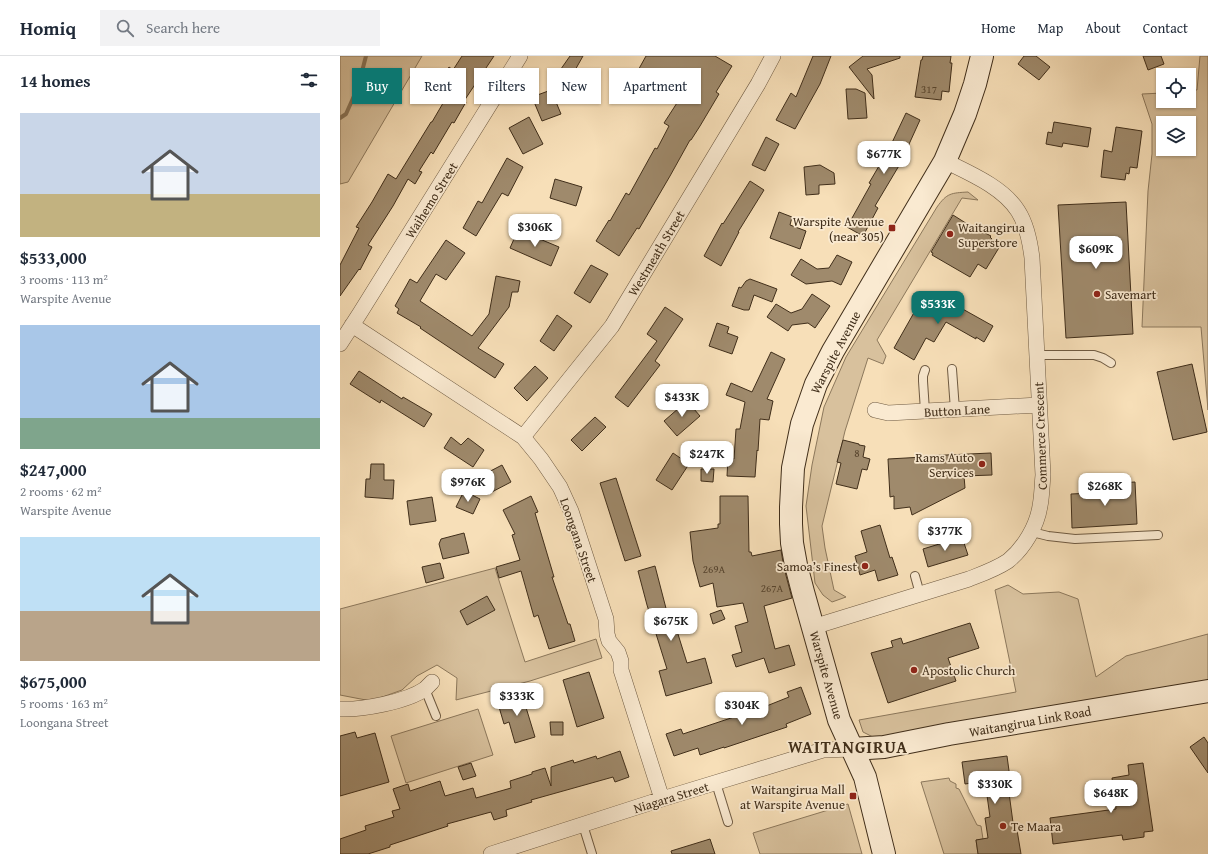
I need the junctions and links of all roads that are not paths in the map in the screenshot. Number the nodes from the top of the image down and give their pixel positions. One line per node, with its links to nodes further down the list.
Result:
1 (520, 56): 5 (street, Waihemo Street)
2 (773, 56): 15 (street, Westmeath Street)
3 (982, 56): 4 (main road, Warspite Avenue)
4 (945, 161): 7 (street, Commerce Crescent); 20 (main road, Warspite Avenue)
5 (352, 325): 6 (street, Waihemo Street); 15 (street, Loongana Street)
6 (340, 344)
7 (1037, 355): 8 (lane); 11 (street, Commerce Crescent)
8 (1111, 363)
9 (926, 370): 14 (lane)
10 (952, 370): 13 (lane)
11 (1039, 405): 13 (street, Button Lane); 16 (street, Commerce Crescent)
12 (875, 410): 14 (street, Button Lane)
13 (955, 410): 14 (street, Button Lane)
14 (925, 411)
15 (522, 437): 27 (street, Loongana Street)
16 (1032, 532): 17 (lane); 19 (street, Commerce Crescent)
17 (1158, 535)
18 (915, 576): 19 (lane)
19 (920, 594): 20 (street, Commerce Crescent)
20 (813, 627): 25 (main road, Warspite Avenue)
21 (428, 686): 23 (street); 24 (lane)
22 (1208, 691): 25 (main road, Waitangirua Link Road)
23 (340, 709)
24 (436, 716)
25 (852, 749): 26 (street, Niagara Street); 32 (main road, Warspite Avenue)
26 (716, 783): 27 (street, Niagara Street); 28 (lane)
27 (662, 799): 29 (street, Niagara Street)
28 (728, 822)
29 (583, 825): 30 (street, Niagara Street); 31 (lane)
30 (491, 854)
31 (592, 854)
32 (884, 854)

